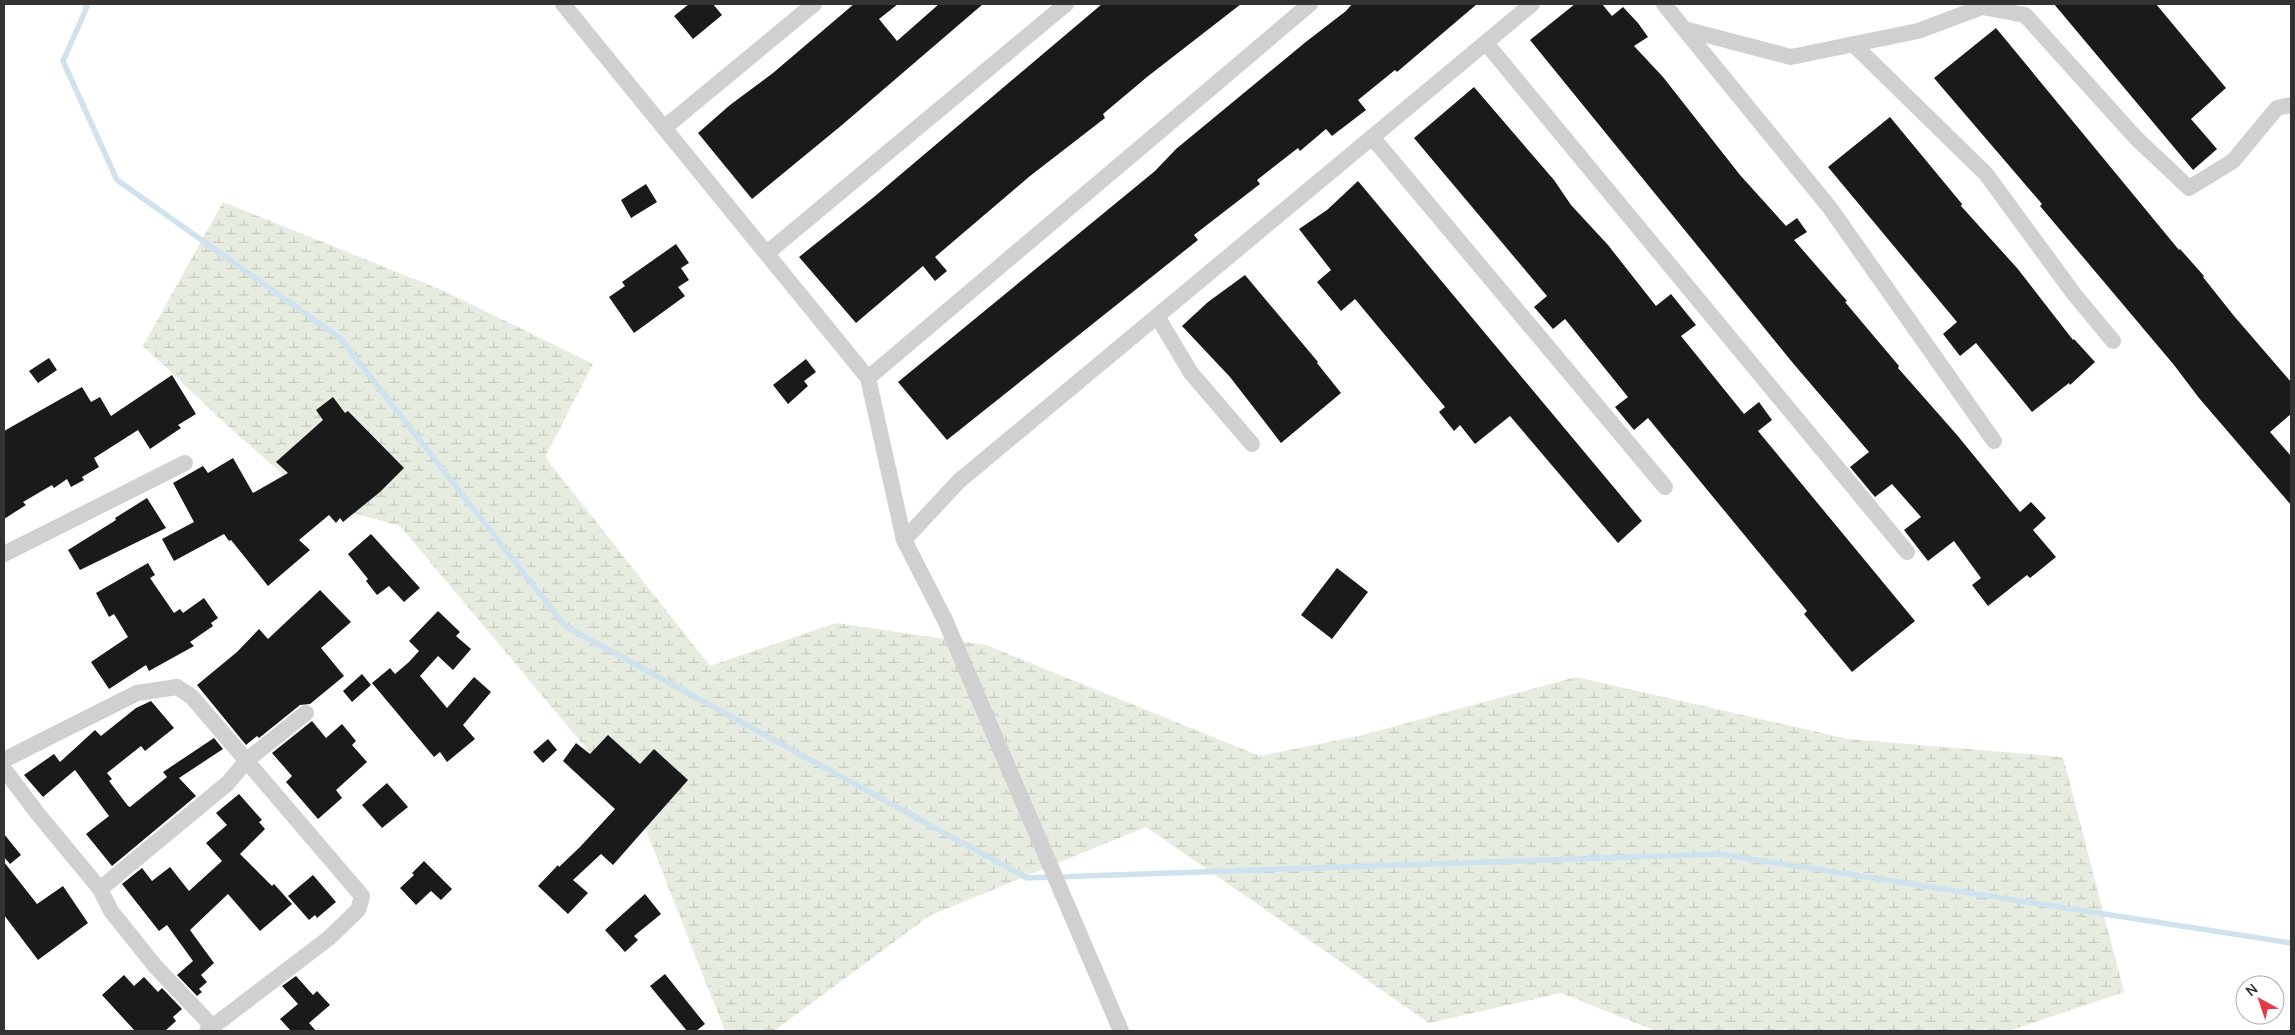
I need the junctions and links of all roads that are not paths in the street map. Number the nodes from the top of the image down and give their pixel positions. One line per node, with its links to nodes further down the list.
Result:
1 (564, 4): 11 (street)
2 (814, 4): 11 (street)
3 (1066, 4): 13 (street)
4 (1310, 4): 16 (street)
5 (1532, 4): 8 (street)
6 (1664, 4): 7 (street)
7 (1684, 29): 9 (street); 17 (street)
8 (1486, 43): 12 (street); 22 (street)
9 (1854, 44): 10 (street); 15 (street)
10 (2291, 105)
11 (664, 128): 13 (street)
12 (1372, 137): 14 (street); 20 (street)
13 (766, 253): 16 (street)
14 (1157, 316): 18 (street); 21 (street)
15 (2113, 341)
16 (868, 378): 21 (street)
17 (1994, 441)
18 (1252, 444)
19 (184, 463): 23 (street)
20 (1666, 487)
21 (904, 540): 30 (street)
22 (1907, 552)
23 (4, 554)
24 (306, 713): 26 (street)
25 (4, 760): 26 (street)
26 (247, 760): 28 (street); 29 (street)
27 (4, 769): 28 (street)
28 (100, 889): 29 (street)
29 (209, 1029)
30 (1121, 1031)

